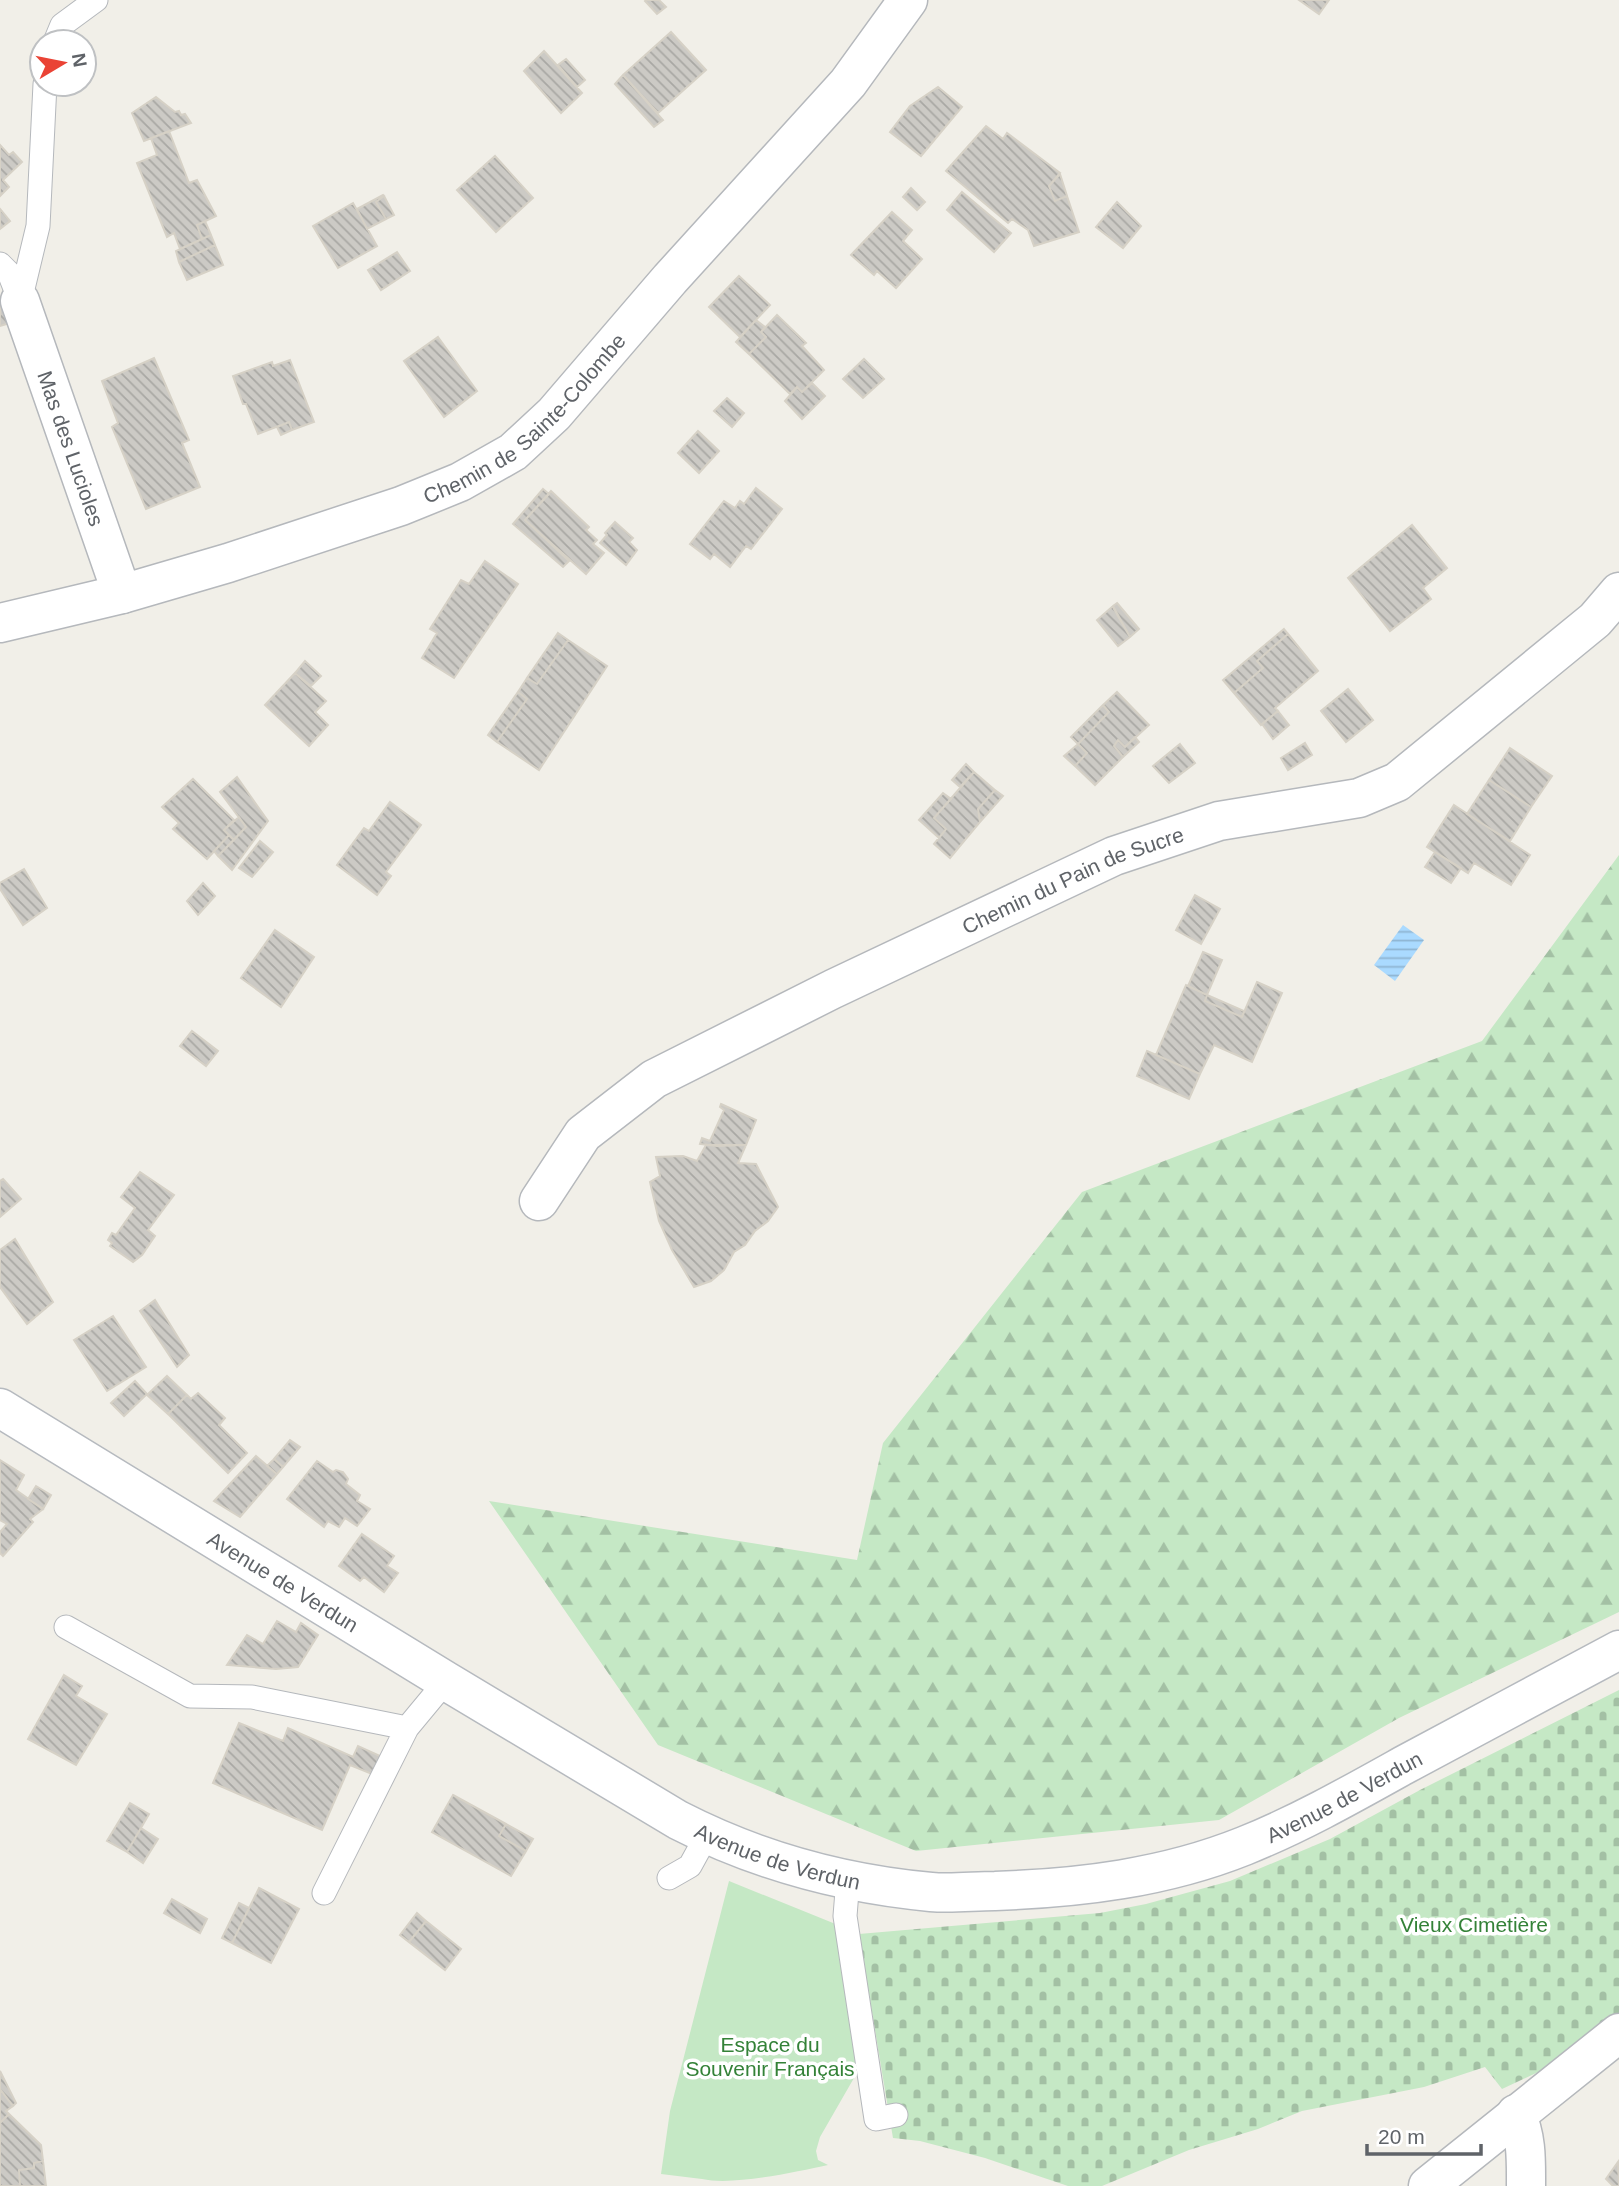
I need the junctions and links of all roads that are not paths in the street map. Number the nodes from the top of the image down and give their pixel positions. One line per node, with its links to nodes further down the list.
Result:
1 (96, 0): 3 (lane)
2 (908, 0): 8 (street, Chemin de Sainte-Colombe)
3 (61, 28)
4 (44, 98): 6 (lane)
5 (0, 264): 6 (lane, Mas des Lucioles)
6 (20, 301): 8 (street, Mas des Lucioles)
7 (1619, 592): 10 (street, Chemin du Pain de Sucre)
8 (122, 594): 9 (street, Chemin de Sainte-Colombe)
9 (0, 623)
10 (539, 1201)
11 (0, 1408): 14 (street, Avenue de Verdun)
12 (66, 1627): 15 (lane)
13 (1619, 1650): 18 (street, Avenue de Verdun)
14 (446, 1681): 15 (lane); 16 (street, Avenue de Verdun)
15 (407, 1728): 19 (lane)
16 (707, 1835): 17 (lane); 18 (street, Avenue de Verdun)
17 (669, 1878)
18 (848, 1879): 22 (lane)
19 (324, 1893)
20 (1619, 2033): 21 (street)
21 (1516, 2114): 23 (street); 24 (street)
22 (896, 2115)
23 (1428, 2186)
24 (1526, 2186)

